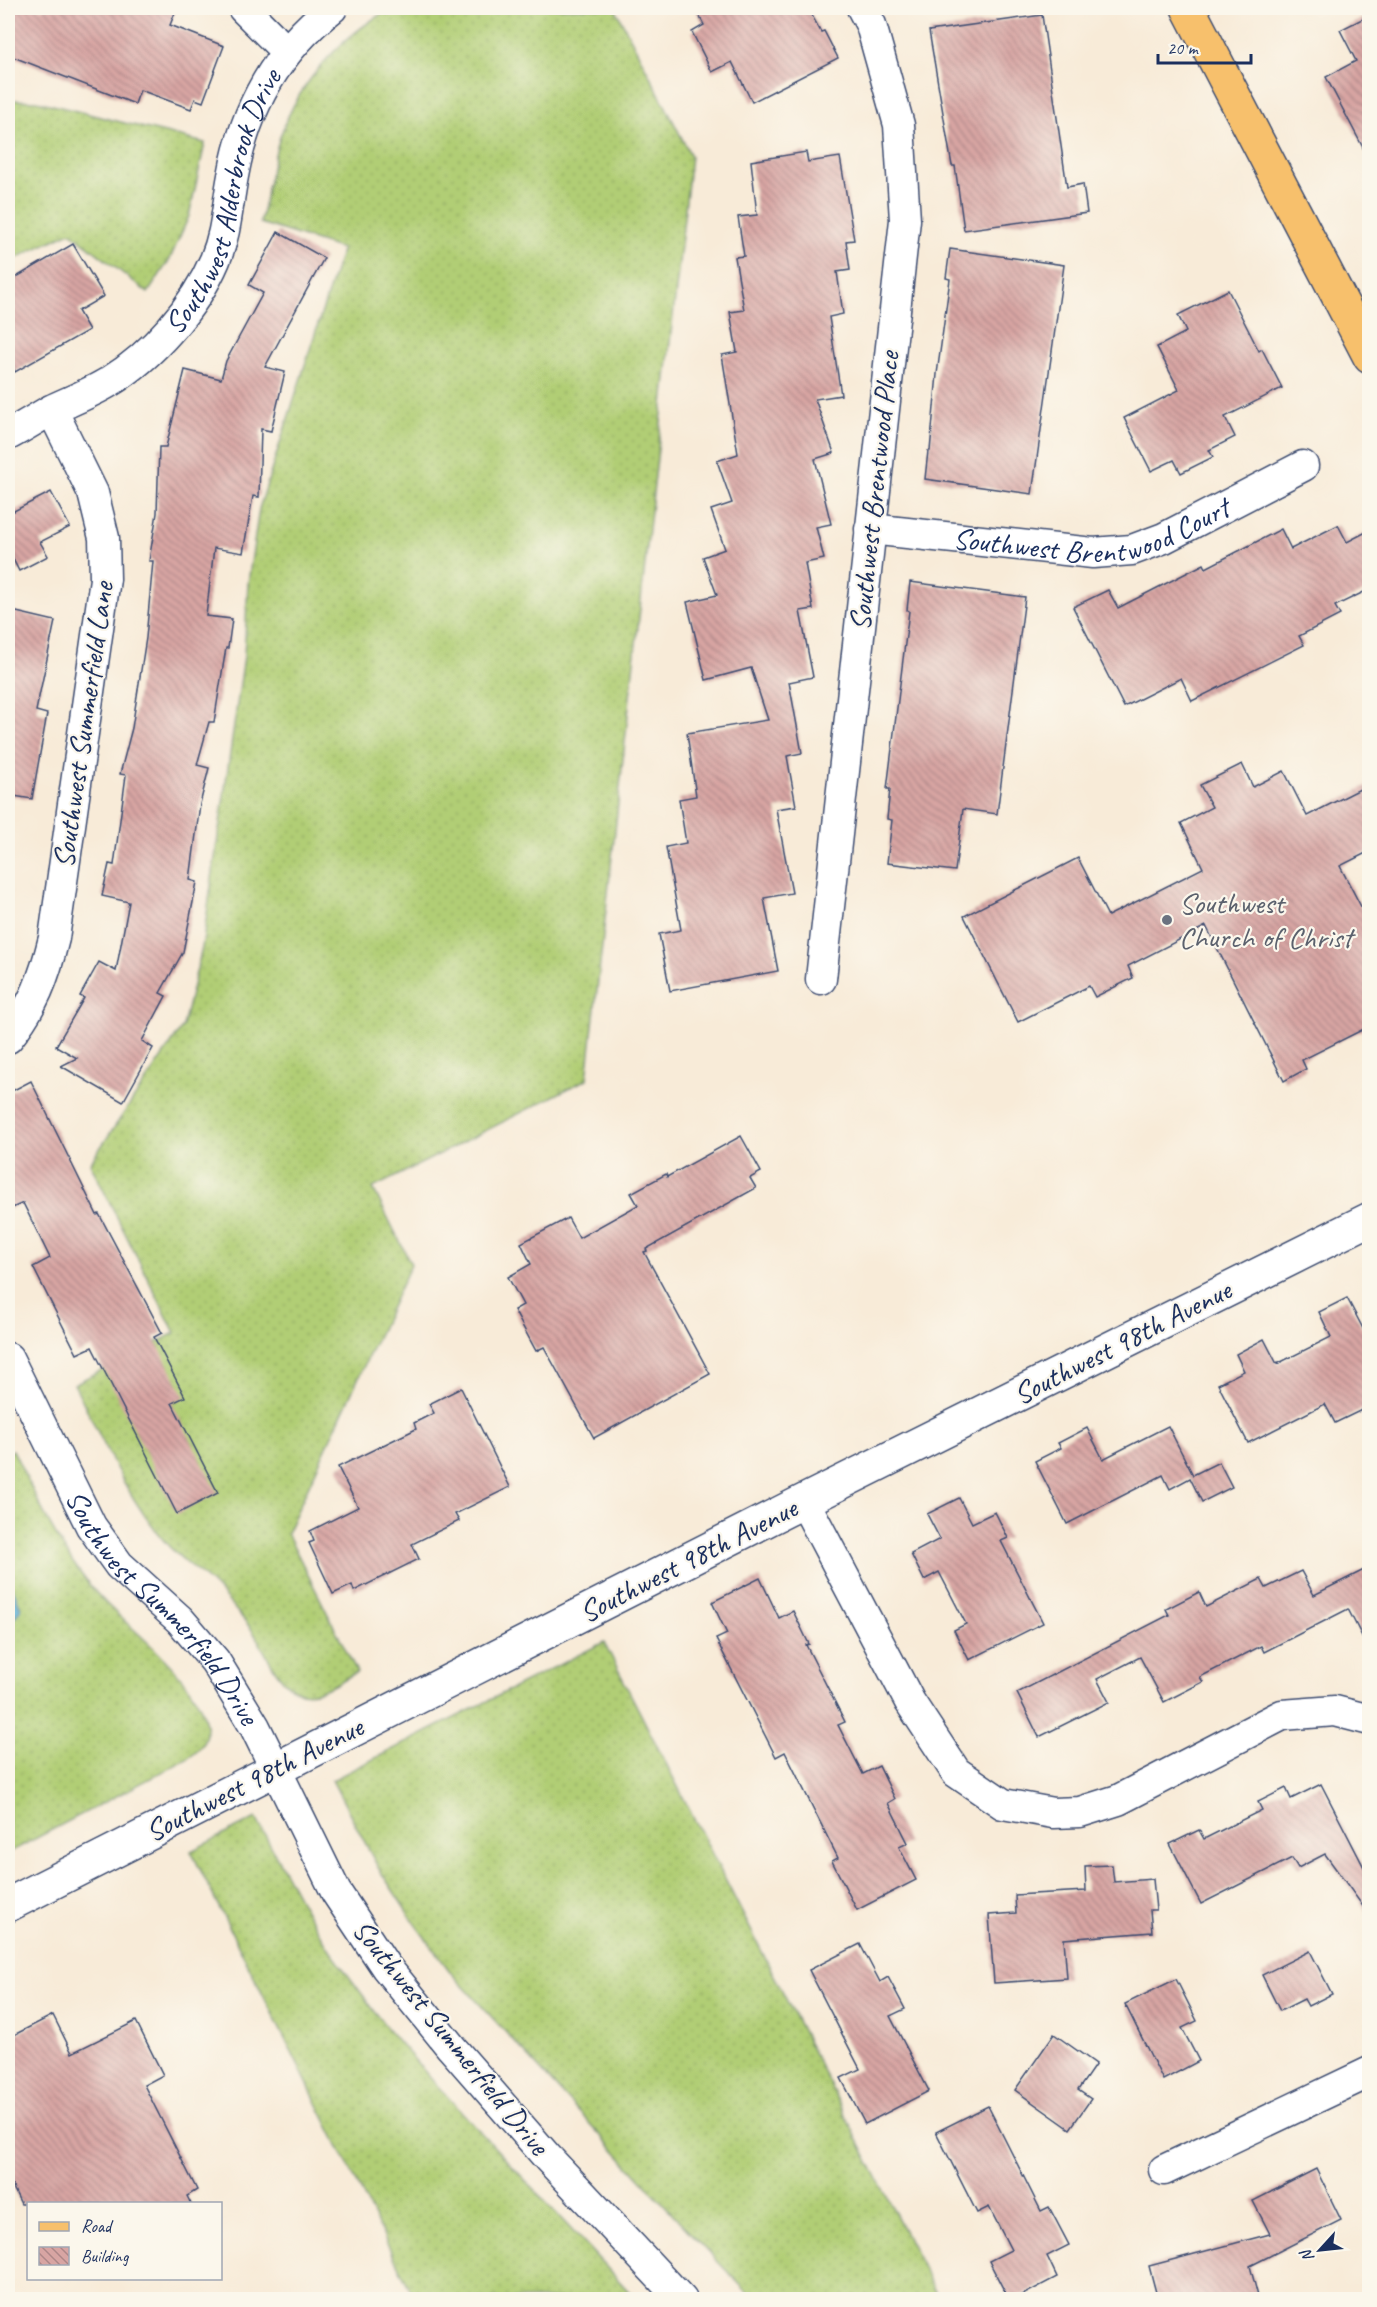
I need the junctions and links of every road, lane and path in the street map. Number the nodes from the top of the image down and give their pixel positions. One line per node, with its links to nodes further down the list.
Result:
1 (243, 8): 5 (street)
2 (332, 8): 5 (street, Southwest Alderbrook Drive)
3 (862, 8): 10 (street, Southwest Brentwood Place)
4 (1188, 8): 6 (main road)
5 (286, 51): 7 (street, Southwest Alderbrook Drive)
6 (1370, 357)
7 (52, 410): 8 (street, Southwest Alderbrook Drive); 12 (street, Southwest Summerfield Lane)
8 (8, 435)
9 (1303, 466): 10 (street, Southwest Brentwood Court)
10 (870, 529): 11 (street, Southwest Brentwood Place)
11 (821, 979)
12 (8, 1038)
13 (1370, 1219): 15 (street, Southwest 98th Avenue)
14 (8, 1358): 17 (street, Southwest Summerfield Drive)
15 (804, 1501): 16 (street); 17 (street, Southwest 98th Avenue)
16 (1370, 1720)
17 (275, 1770): 18 (street, Southwest 98th Avenue); 21 (street, Southwest Summerfield Drive)
18 (8, 1905)
19 (1370, 2072): 20 (street)
20 (1164, 2170)
21 (682, 2300)

